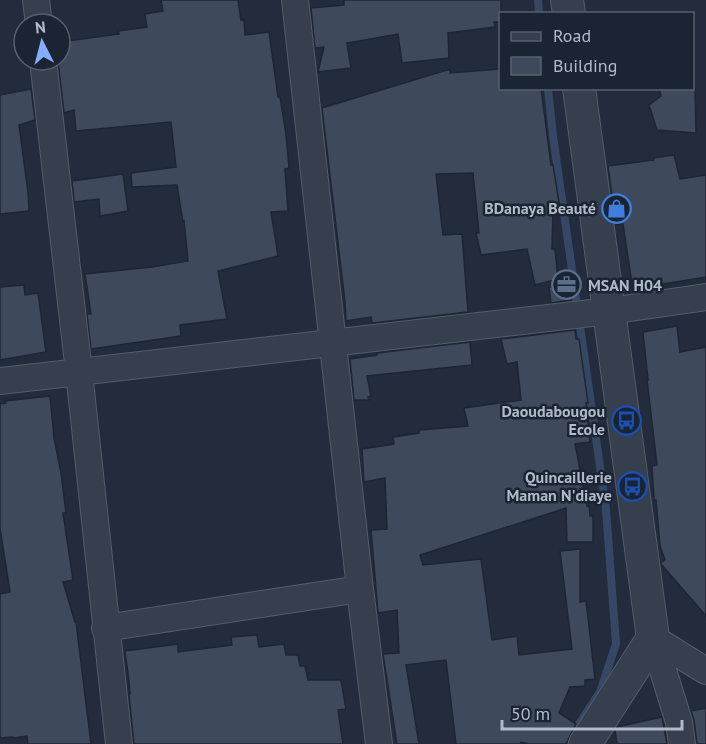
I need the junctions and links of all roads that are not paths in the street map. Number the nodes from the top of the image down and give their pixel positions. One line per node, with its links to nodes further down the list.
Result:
1 (295, 0): 6 (street)
2 (44, 72): 7 (street)
3 (579, 90): 5 (street)
4 (706, 297): 5 (street)
5 (609, 311): 6 (street); 11 (street)
6 (333, 344): 7 (street); 9 (street)
7 (79, 372): 8 (street); 10 (street)
8 (0, 381)
9 (360, 589): 10 (street); 14 (street)
10 (105, 628): 13 (street)
11 (653, 638): 12 (street); 15 (street); 16 (street)
12 (706, 671)
13 (119, 744)
14 (379, 744)
15 (585, 744)
16 (682, 744)

